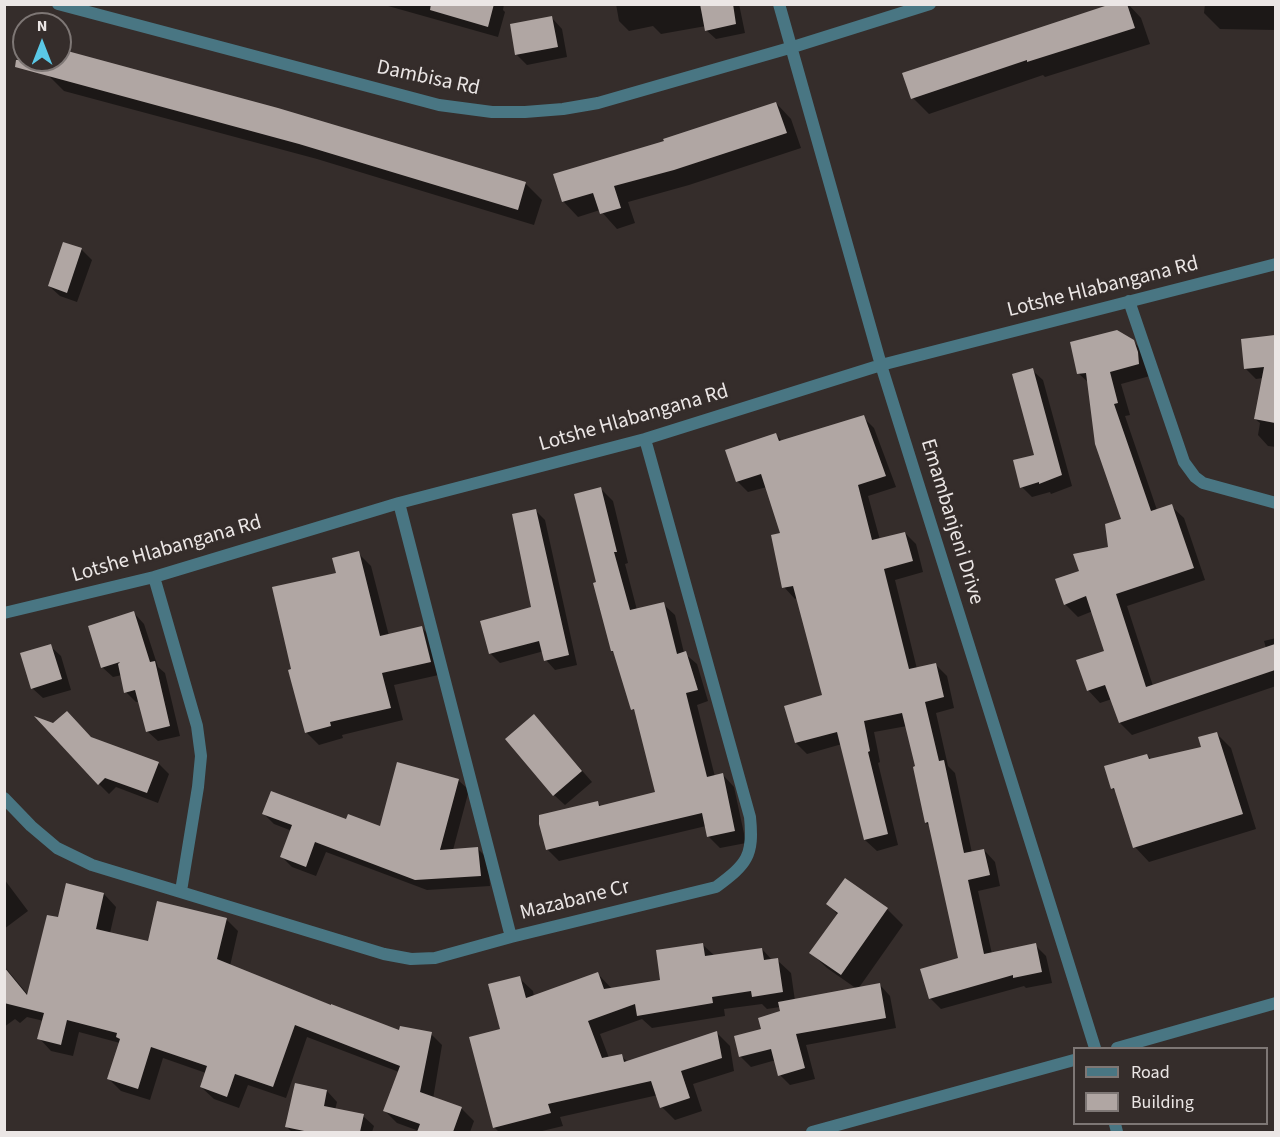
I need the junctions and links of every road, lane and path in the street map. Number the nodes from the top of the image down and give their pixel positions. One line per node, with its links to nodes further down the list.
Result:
1 (58, 4): 4 (street, Dambisa Rd)
2 (780, 4): 4 (street, Emambanjeni Drive)
3 (930, 4): 4 (street, Dambisa Rd)
4 (793, 47): 7 (street, Emambanjeni Drive)
5 (1275, 264): 6 (street, Lotshe Hlabangana Rd)
6 (1129, 301): 7 (street, Lotshe Hlabangana Rd); 10 (street)
7 (881, 365): 8 (street, Lotshe Hlabangana Rd); 17 (street, Emambanjeni Drive)
8 (645, 439): 9 (street, Lotshe Hlabangana Rd); 15 (street, Mazabane Cr)
9 (399, 503): 11 (street, Lotshe Hlabangana Rd); 15 (street)
10 (1275, 503)
11 (154, 577): 12 (street, Lotshe Hlabangana Rd); 14 (street)
12 (4, 613)
13 (4, 798): 14 (street, Mazabane Cr)
14 (181, 891): 15 (street, Mazabane Cr)
15 (511, 937)
16 (1275, 1003): 18 (street)
17 (1095, 1047)
18 (1121, 1047)
19 (1073, 1060): 20 (street)
20 (812, 1132)

